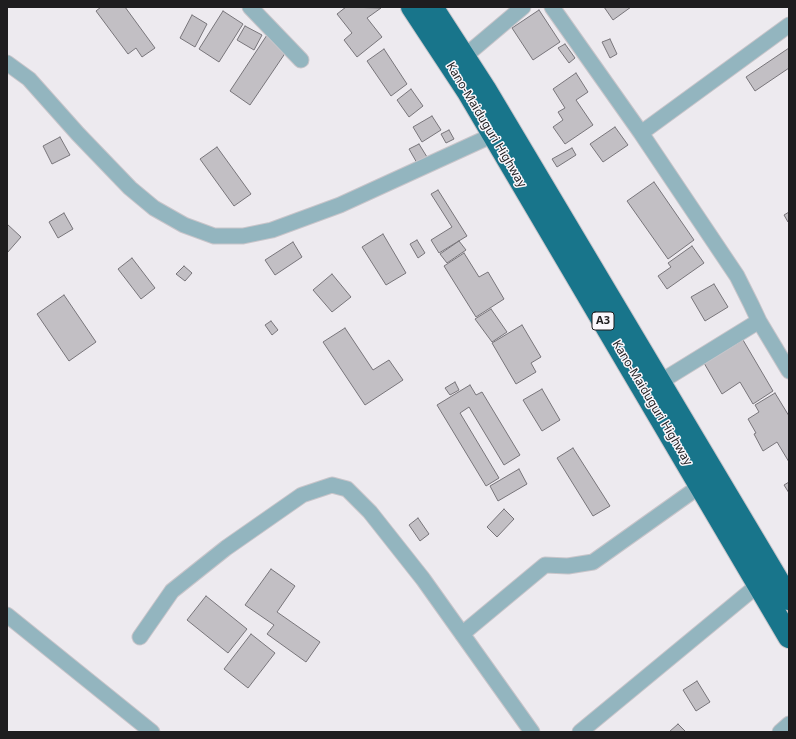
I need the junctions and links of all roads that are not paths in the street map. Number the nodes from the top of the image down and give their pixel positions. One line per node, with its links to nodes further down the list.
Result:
1 (250, 7): 7 (street)
2 (412, 7): 8 (highway, Kano-Maiduguri Highway / A3)
3 (432, 7): 8 (highway, Kano-Maiduguri Highway / A3)
4 (523, 7): 8 (street)
5 (552, 7): 10 (street)
6 (789, 25): 10 (street)
7 (301, 60)
8 (458, 61): 11 (highway, Kano-Maiduguri Highway / A3); 14 (highway, Kano-Maiduguri Highway / A3)
9 (7, 63): 11 (street)
10 (641, 133): 12 (street)
11 (493, 135): 15 (highway, Kano-Maiduguri Highway / A3)
12 (759, 321): 13 (street); 14 (street)
13 (789, 371)
14 (660, 382): 17 (highway, Kano-Maiduguri Highway / A3)
15 (700, 486): 16 (highway, Kano-Maiduguri Highway / A3); 19 (street)
16 (758, 585): 21 (highway, Kano-Maiduguri Highway / A3); 25 (street)
17 (789, 599)
18 (7, 615): 23 (street)
19 (462, 634): 20 (street); 24 (street)
20 (140, 637)
21 (789, 637)
22 (789, 724): 26 (street)
23 (152, 732)
24 (532, 732)
25 (580, 732)
26 (780, 732)

